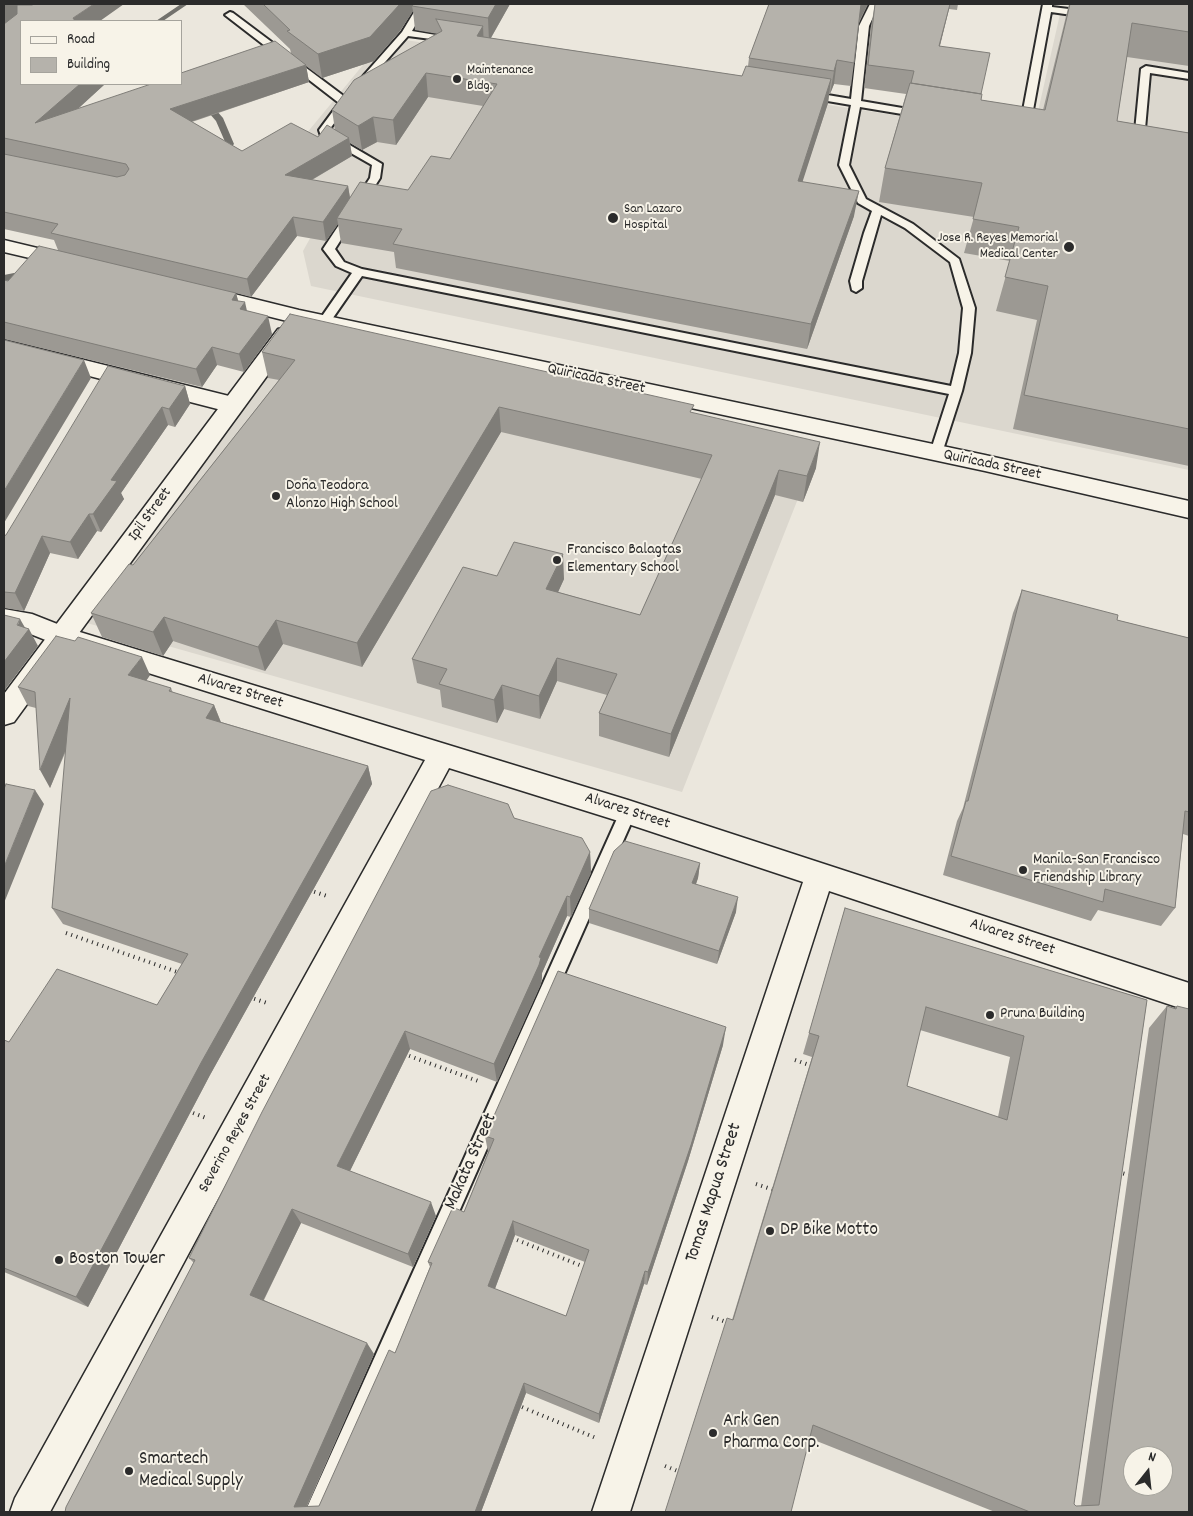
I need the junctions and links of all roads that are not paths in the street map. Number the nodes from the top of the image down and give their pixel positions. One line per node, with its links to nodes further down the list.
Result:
1 (423, 4): 6 (lane)
2 (874, 4): 11 (lane)
3 (1048, 6): 5 (lane); 13 (lane)
4 (230, 15): 10 (lane)
5 (1095, 15)
6 (406, 33): 7 (lane); 10 (lane)
7 (464, 42)
8 (1189, 76): 14 (lane)
9 (802, 94): 11 (lane)
10 (345, 102): 18 (lane)
11 (856, 102): 12 (lane); 15 (lane)
12 (932, 116)
13 (1015, 128)
14 (1189, 138)
15 (878, 209): 19 (lane); 25 (lane)
16 (4, 246): 17 (street)
17 (81, 264)
18 (359, 272): 22 (lane); 25 (lane)
19 (856, 288)
20 (195, 292): 21 (street, Quiricada Street)
21 (299, 316): 22 (street, Quiricada Street); 26 (street, Ipil Street)
22 (324, 322): 27 (street, Quiricada Street)
23 (10, 348): 24 (street); 26 (street)
24 (4, 369)
25 (956, 391): 27 (lane)
26 (233, 405): 30 (street, Ipil Street)
27 (936, 453): 28 (street, Quiricada Street)
28 (1189, 510)
29 (4, 619): 30 (street, Alvarez Street)
30 (62, 636): 31 (street, Ipil Street); 32 (street, Alvarez Street)
31 (4, 714)
32 (442, 755): 33 (street, Alvarez Street); 36 (street, Severino Reyes Street)
33 (628, 812): 34 (street, Alvarez Street); 37 (lane, Makata Street)
34 (820, 874): 35 (street, Alvarez Street); 38 (street, Tomas Mapua Street)
35 (1189, 997)
36 (30, 1512)
37 (315, 1512)
38 (611, 1512)

